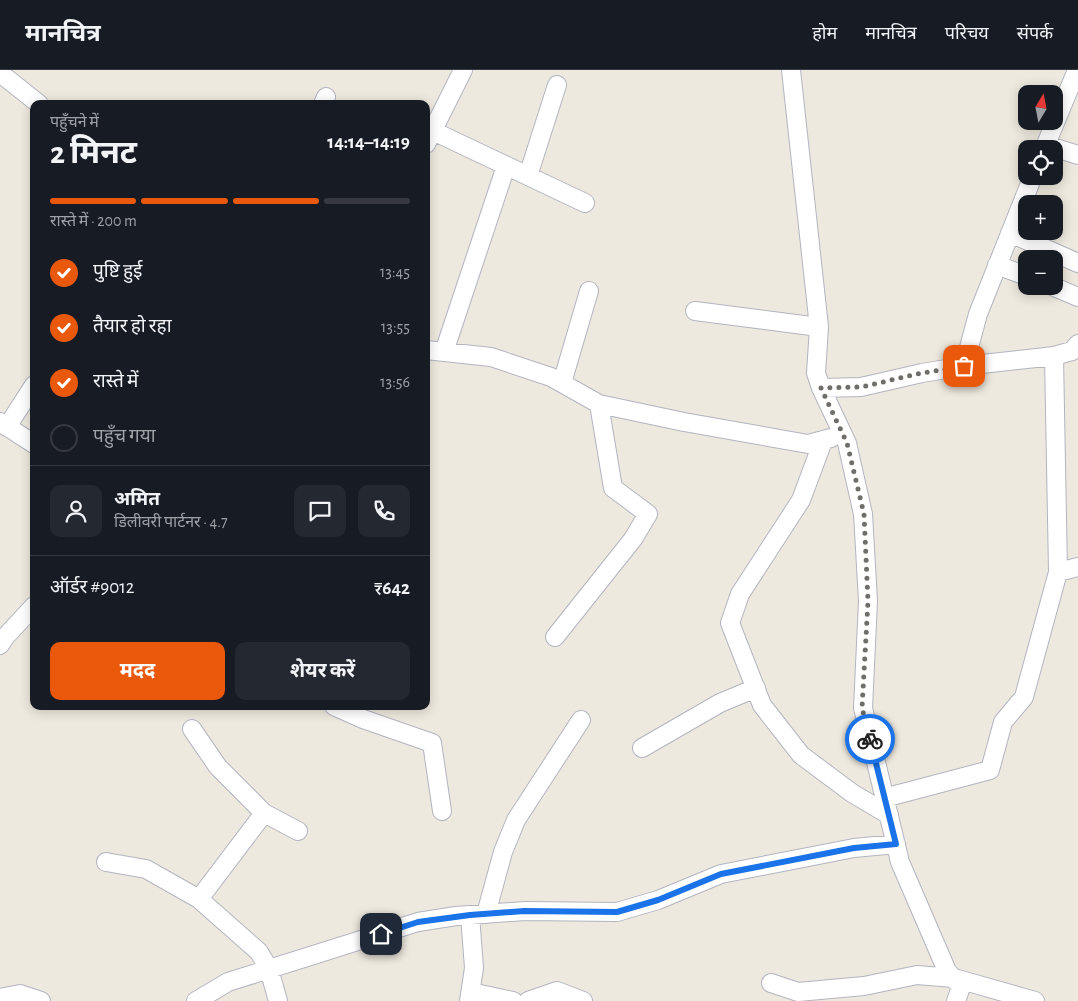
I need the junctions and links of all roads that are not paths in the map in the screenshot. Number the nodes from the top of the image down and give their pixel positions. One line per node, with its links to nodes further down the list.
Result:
1 (463, 70): 7 (street)
2 (791, 70): 23 (street)
3 (1, 72): 6 (street)
4 (1075, 82): 8 (street)
5 (557, 85): 12 (street)
6 (34, 100)
7 (430, 138): 11 (street)
8 (1048, 140)
9 (1063, 151): 10 (street)
10 (1078, 155)
11 (506, 166): 12 (street); 26 (street)
12 (528, 176): 14 (street)
13 (1029, 185): 15 (street)
14 (585, 204)
15 (1010, 233): 16 (street); 17 (street)
16 (1078, 263)
17 (997, 265): 18 (street); 28 (street)
18 (1018, 273)
19 (589, 291): 29 (street)
20 (1063, 291): 21 (street)
21 (1078, 297)
22 (695, 311): 23 (street)
23 (819, 327): 30 (street)
24 (1078, 344): 27 (street)
25 (430, 350): 26 (street)
26 (444, 352): 29 (street)
27 (1054, 356): 28 (street); 38 (street)
28 (964, 366): 30 (street)
29 (562, 383): 32 (street)
30 (821, 388): 34 (street)
31 (30, 390): 33 (street)
32 (599, 404): 35 (street); 40 (street)
33 (3, 424): 36 (street)
34 (843, 433): 35 (street); 47 (street)
35 (823, 440): 42 (street)
36 (30, 441)
37 (1078, 567): 38 (street)
38 (1058, 572): 47 (street)
39 (30, 610): 41 (street)
40 (555, 636)
41 (0, 645)
42 (756, 688): 46 (street); 50 (street)
43 (343, 710): 48 (street)
44 (581, 720): 55 (street)
45 (192, 729): 49 (street)
46 (642, 748)
47 (884, 798): 50 (street)
48 (442, 811)
49 (264, 813): 51 (street); 54 (street)
50 (889, 815): 52 (street)
51 (298, 831)
52 (896, 844): 55 (street); 57 (street)
53 (106, 862): 54 (street)
54 (199, 899): 56 (street)
55 (478, 915): 56 (street); 59 (street)
56 (269, 969): 62 (street); 63 (street)
57 (954, 978): 58 (street); 67 (street); 68 (street)
58 (772, 983)
59 (470, 996): 64 (street)
60 (0, 998): 61 (street)
61 (41, 1001)
62 (196, 1001)
63 (278, 1001)
64 (514, 1001)
65 (528, 1001): 66 (street)
66 (583, 1001)
67 (956, 1001)
68 (1035, 1001)

